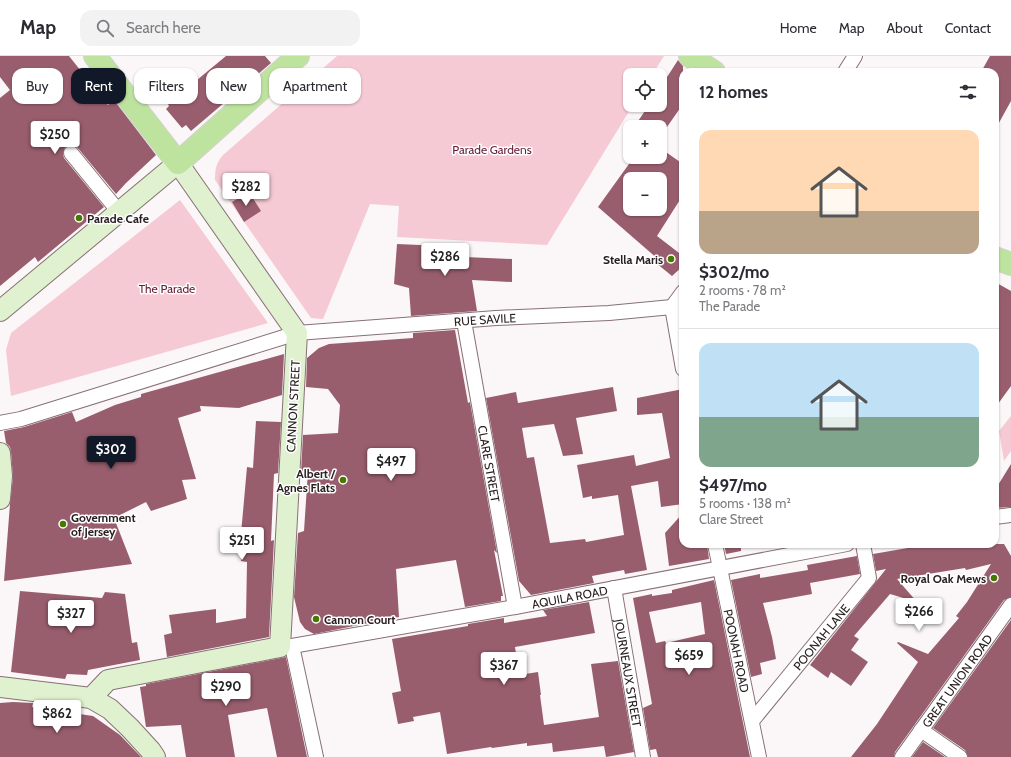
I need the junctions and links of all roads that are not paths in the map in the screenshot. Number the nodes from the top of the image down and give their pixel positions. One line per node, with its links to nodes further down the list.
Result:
1 (95, 56): 8 (main road)
2 (298, 56): 8 (main road)
3 (690, 56): 5 (main road)
4 (855, 56): 6 (street)
5 (708, 68)
6 (848, 68)
7 (71, 153): 9 (street)
8 (178, 163): 9 (main road); 16 (main road)
9 (119, 212): 14 (main road)
10 (999, 260): 11 (main road)
11 (1011, 264)
12 (679, 297): 13 (street)
13 (672, 306): 15 (street, RUE SAVILE); 17 (street)
14 (0, 311)
15 (464, 321): 16 (street, RUE SAVILE); 29 (street, CLARE STREET)
16 (297, 334): 18 (street); 30 (main road, CANNON STREET)
17 (679, 346)
18 (0, 423)
19 (0, 453): 20 (main road)
20 (0, 499)
21 (1011, 515): 22 (street)
22 (999, 517)
23 (717, 548): 26 (street, POONAH ROAD)
24 (826, 548): 26 (street, AQUILA ROAD)
25 (864, 548): 33 (street, POONAH LANE)
26 (720, 568): 27 (street, AQUILA ROAD); 33 (street, POONAH ROAD)
27 (614, 588): 29 (street, AQUILA ROAD); 37 (street, JOURNEAUX STREET)
28 (1011, 605): 34 (street, GREAT UNION ROAD)
29 (515, 607): 30 (street, AQUILA ROAD)
30 (286, 646): 32 (main road); 36 (street)
31 (0, 687): 32 (main road)
32 (91, 698): 35 (main road)
33 (752, 721): 38 (street, POONAH ROAD)
34 (922, 730): 39 (street, GREAT UNION ROAD); 40 (street)
35 (155, 757)
36 (316, 757)
37 (643, 757)
38 (759, 757)
39 (902, 757)
40 (960, 757)

